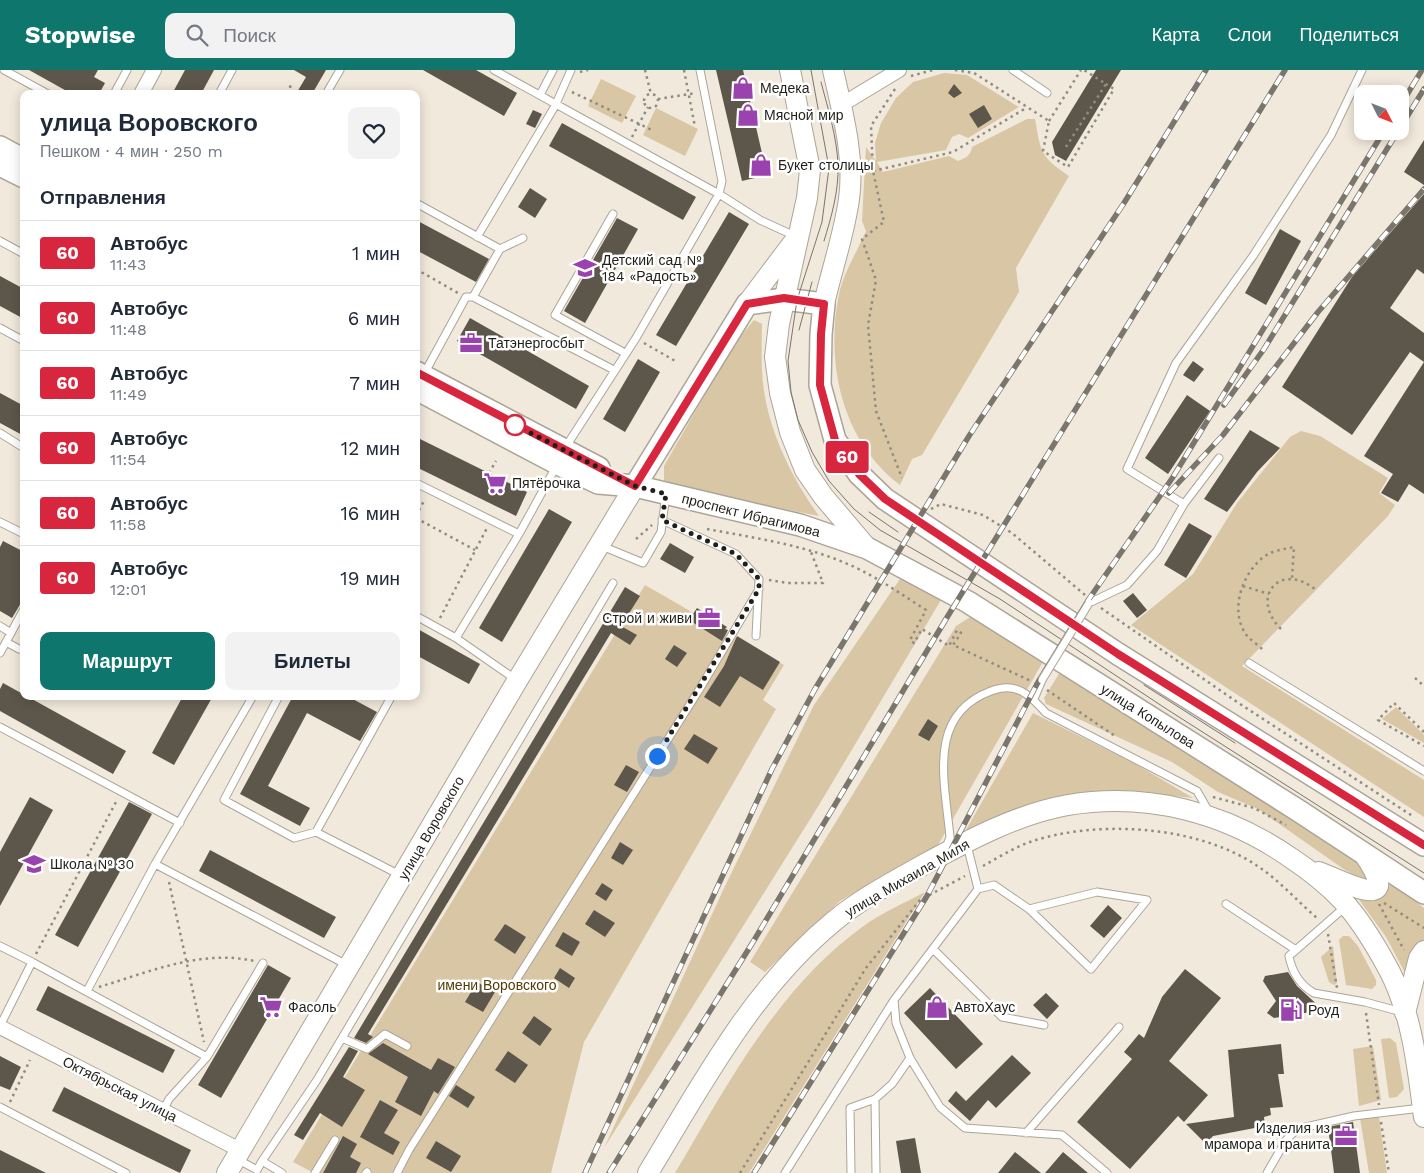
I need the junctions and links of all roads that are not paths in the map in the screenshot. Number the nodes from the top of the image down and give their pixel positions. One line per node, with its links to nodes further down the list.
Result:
1 (4, 70): 15 (lane)
2 (127, 70): 16 (lane)
3 (154, 70): 17 (street)
4 (232, 70): 18 (lane)
5 (340, 70): 19 (lane)
6 (494, 70): 21 (lane)
7 (553, 70): 21 (lane)
8 (571, 70): 23 (lane)
9 (700, 70): 28 (lane)
10 (790, 70): 32 (main road)
11 (833, 70): 22 (main road)
12 (1012, 70): 20 (lane)
13 (1362, 70): 54 (lane)
14 (903, 77): 22 (street)
15 (41, 90)
16 (116, 90)
17 (143, 90)
18 (221, 90)
19 (328, 90)
20 (1048, 93)
21 (540, 95): 23 (lane)
22 (841, 105): 40 (main road)
23 (555, 106): 28 (lane); 31 (lane)
24 (0, 147): 25 (main road)
25 (20, 158)
26 (0, 165): 27 (main road)
27 (20, 175)
28 (719, 194): 32 (lane); 43 (lane)
29 (420, 205): 31 (lane)
30 (613, 214): 43 (lane)
31 (477, 237): 35 (lane)
32 (797, 237): 38 (main road); 39 (main road, улица Воровского)
33 (523, 238): 35 (lane)
34 (0, 241): 36 (lane)
35 (500, 249): 37 (lane)
36 (20, 252)
37 (469, 297): 44 (lane); 45 (lane)
38 (784, 298): 39 (main road); 40 (main road); 60 (main road)
39 (747, 304): 52 (main road, улица Воровского)
40 (824, 304): 84 (main road)
41 (0, 328): 42 (lane)
42 (20, 339)
43 (625, 353): 44 (lane)
44 (614, 370): 49 (lane)
45 (420, 377)
46 (420, 380): 49 (main road, проспект Ибрагимова)
47 (0, 434): 48 (lane)
48 (20, 446)
49 (561, 457): 52 (main road, проспект Ибрагимова); 58 (lane)
50 (1219, 458): 54 (lane)
51 (420, 485): 58 (lane)
52 (635, 486): 53 (main road, проспект Ибрагимова); 59 (main road, улица Воровского)
53 (666, 494): 55 (lane); 60 (main road, проспект Ибрагимова)
54 (1184, 504): 74 (lane, bridge)
55 (662, 520): 59 (lane); 62 (lane)
56 (0, 522): 57 (lane)
57 (20, 532)
58 (520, 534): 68 (lane)
59 (599, 545): 73 (main road, улица Воровского)
60 (867, 548): 85 (main road, улица Копылова)
61 (613, 584): 108 (lane)
62 (759, 589): 67 (lane); 123 (lane)
63 (20, 616): 66 (lane)
64 (420, 618): 68 (lane)
65 (0, 626): 66 (lane)
66 (11, 632): 69 (lane)
67 (756, 636)
68 (456, 638): 73 (lane)
69 (6, 642): 70 (lane); 71 (lane)
70 (19, 649)
71 (0, 653)
72 (1249, 663): 79 (lane)
73 (517, 681): 89 (main road, улица Воровского)
74 (1034, 699): 80 (lane); 86 (lane)
75 (251, 700): 81 (lane)
76 (277, 700): 82 (lane)
77 (389, 700): 82 (lane)
78 (0, 727): 81 (lane)
79 (1424, 771)
80 (1212, 816): 83 (main road, улица Михаила Миля); 88 (main road, улица Михаила Миля)
81 (180, 823): 87 (lane)
82 (316, 832): 89 (lane)
83 (966, 842): 86 (main road, улица Михаила Миля); 90 (lane)
84 (1424, 845)
85 (1363, 852): 88 (main road); 91 (main road, улица Копылова)
86 (944, 854): 124 (main road, улица Михаила Миля)
87 (155, 864): 101 (lane); 102 (lane)
88 (1299, 864): 93 (main road, улица Михаила Миля)
89 (403, 876): 101 (main road, улица Воровского)
90 (978, 888): 94 (lane); 96 (lane)
91 (1424, 893)
92 (1226, 904): 97 (lane)
93 (1347, 906): 97 (lane); 104 (main road, улица Михаила Миля)
94 (1029, 909): 94 (lane)
95 (0, 946): 99 (lane)
96 (933, 949): 103 (lane); 105 (lane)
97 (1296, 950): 104 (lane)
98 (1424, 951): 104 (main road)
99 (32, 962): 102 (lane); 106 (lane)
100 (263, 963): 110 (lane)
101 (350, 966): 118 (main road, улица Воровского)
102 (87, 991): 110 (lane)
103 (894, 1000): 111 (lane); 125 (lane)
104 (1405, 1012): 115 (main road, улица Михаила Миля)
105 (1044, 1025)
106 (0, 1026): 114 (street, Октябрьская улица)
107 (1119, 1028): 116 (lane)
108 (342, 1038): 109 (lane); 119 (lane)
109 (407, 1046)
110 (207, 1057): 114 (lane)
111 (910, 1058): 112 (lane); 116 (lane)
112 (875, 1099): 126 (lane); 127 (lane)
113 (3, 1109): 120 (lane)
114 (163, 1111): 118 (street, Октябрьская улица)
115 (1424, 1112): 129 (lane)
116 (1026, 1133): 128 (lane)
117 (335, 1140): 122 (lane)
118 (234, 1160): 119 (lane)
119 (262, 1161): 121 (lane)
120 (126, 1173)
121 (282, 1173)
122 (315, 1173)
123 (397, 1173)
124 (648, 1173)
125 (785, 1173)
126 (851, 1173)
127 (876, 1173)
128 (1107, 1173)
129 (1268, 1173)

